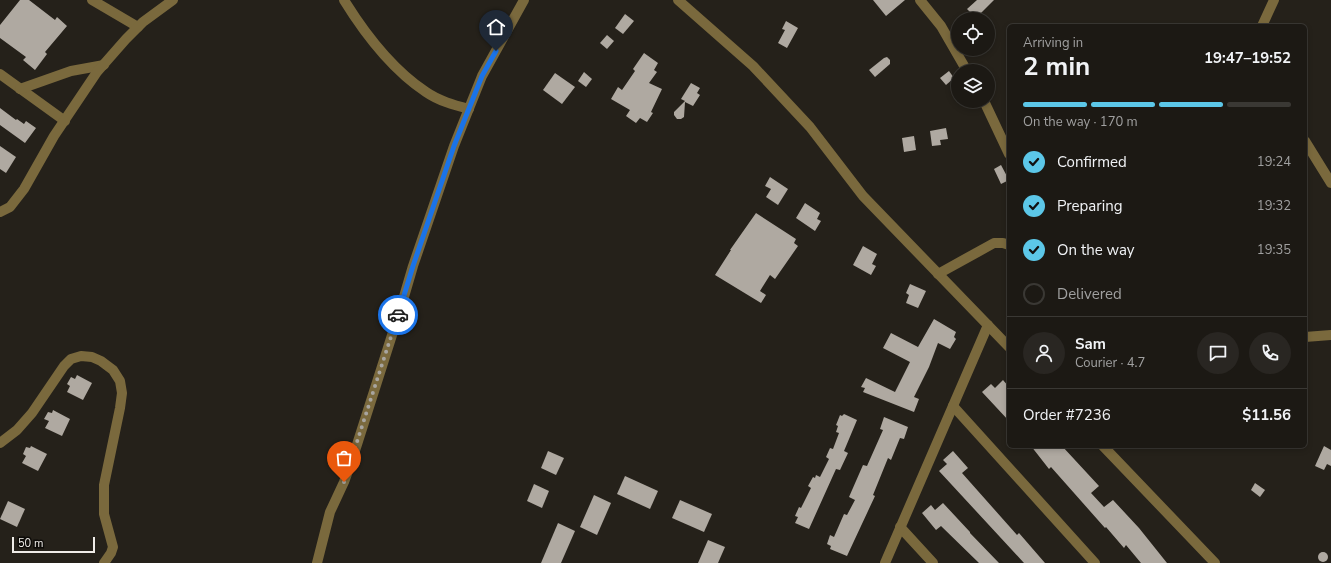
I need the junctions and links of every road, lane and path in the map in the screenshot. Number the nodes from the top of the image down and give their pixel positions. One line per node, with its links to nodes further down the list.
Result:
1 (92, 0): 9 (street)
2 (173, 0): 9 (street)
3 (344, 0): 15 (street)
4 (524, 0): 15 (street)
5 (678, 0): 24 (street)
6 (920, 0): 10 (street)
7 (1274, 0): 8 (street)
8 (1263, 24)
9 (138, 27): 11 (street)
10 (963, 64)
11 (104, 65): 13 (street); 16 (street)
12 (0, 74): 13 (street)
13 (20, 89): 16 (street)
14 (987, 108): 18 (street)
15 (469, 109): 34 (street)
16 (65, 121): 21 (street)
17 (1307, 144): 19 (street)
18 (1007, 150)
19 (1331, 183)
20 (0, 201): 21 (street)
21 (10, 207): 22 (street)
22 (0, 212)
23 (1007, 244): 24 (street)
24 (938, 274): 25 (street)
25 (988, 325): 28 (street); 29 (street)
26 (1331, 335): 27 (street)
27 (1307, 337)
28 (1007, 345)
29 (953, 406): 32 (street); 37 (street)
30 (0, 443): 33 (street)
31 (1105, 448): 38 (street)
32 (900, 527): 35 (street); 36 (street)
33 (104, 563)
34 (317, 563)
35 (885, 563)
36 (933, 563)
37 (1095, 563)
38 (1215, 563)

